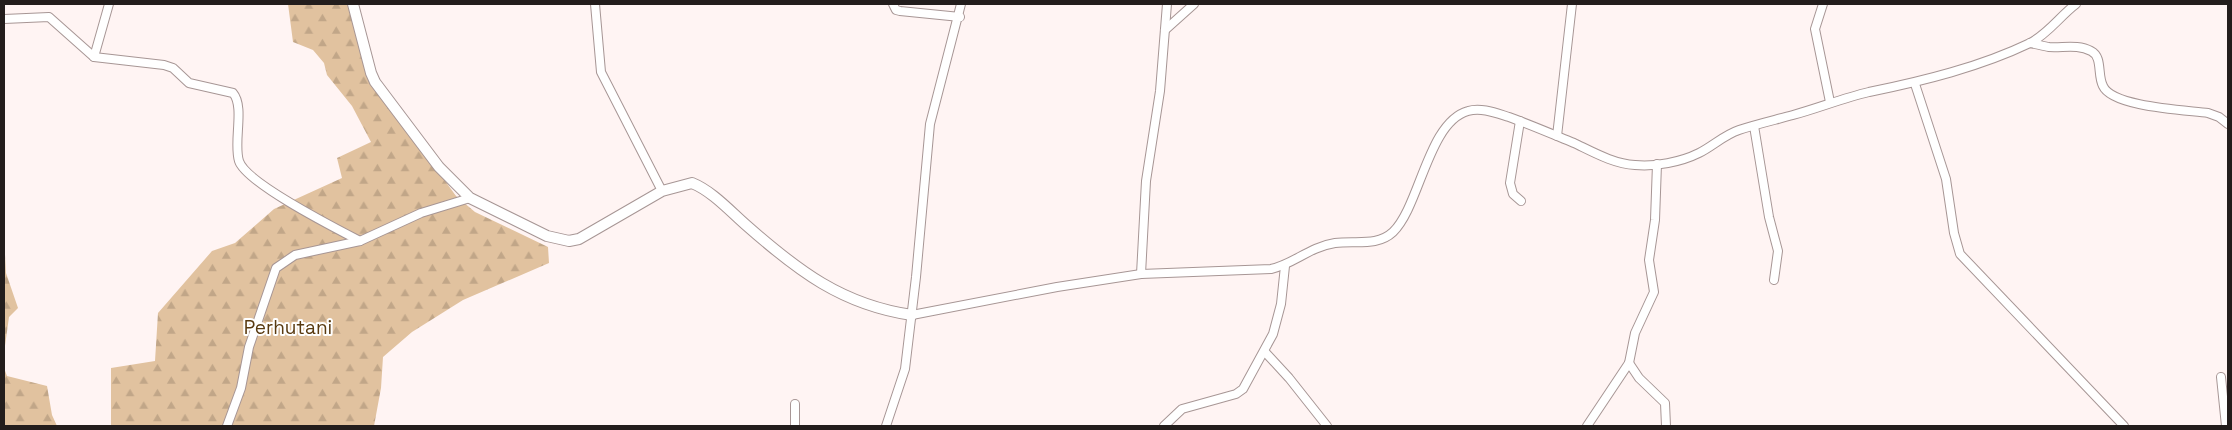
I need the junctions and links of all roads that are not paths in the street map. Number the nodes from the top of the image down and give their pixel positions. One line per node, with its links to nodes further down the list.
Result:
1 (109, 4): 15 (street)
2 (353, 4): 24 (street)
3 (595, 4): 23 (street)
4 (893, 4): 11 (street)
5 (962, 4): 11 (street)
6 (1167, 4): 13 (street)
7 (1194, 4): 13 (street)
8 (1572, 4): 21 (street)
9 (1823, 4): 17 (street)
10 (2076, 4): 14 (street)
11 (960, 17): 30 (street)
12 (4, 19): 15 (street)
13 (1165, 30): 28 (street)
14 (2030, 43): 16 (street); 19 (street)
15 (94, 57): 26 (street)
16 (1915, 84): 17 (street); 42 (street)
17 (1830, 102): 20 (street)
18 (1520, 121): 21 (street); 25 (street); 27 (street)
19 (2228, 124)
20 (1754, 126): 22 (street); 29 (street)
21 (1557, 136): 22 (street)
22 (1657, 164): 32 (street)
23 (662, 191): 24 (street); 30 (street)
24 (470, 198): 26 (street)
25 (1521, 201)
26 (360, 241): 35 (street)
27 (1285, 266): 28 (street); 31 (street)
28 (1141, 274): 30 (street)
29 (1774, 280)
30 (912, 315): 37 (street)
31 (1265, 352): 38 (street); 39 (street)
32 (1629, 363): 40 (street); 41 (street)
33 (2222, 377): 43 (street)
34 (795, 404): 36 (street)
35 (227, 426)
36 (795, 426)
37 (886, 426)
38 (1164, 426)
39 (1327, 426)
40 (1587, 426)
41 (1666, 426)
42 (2124, 426)
43 (2226, 426)

